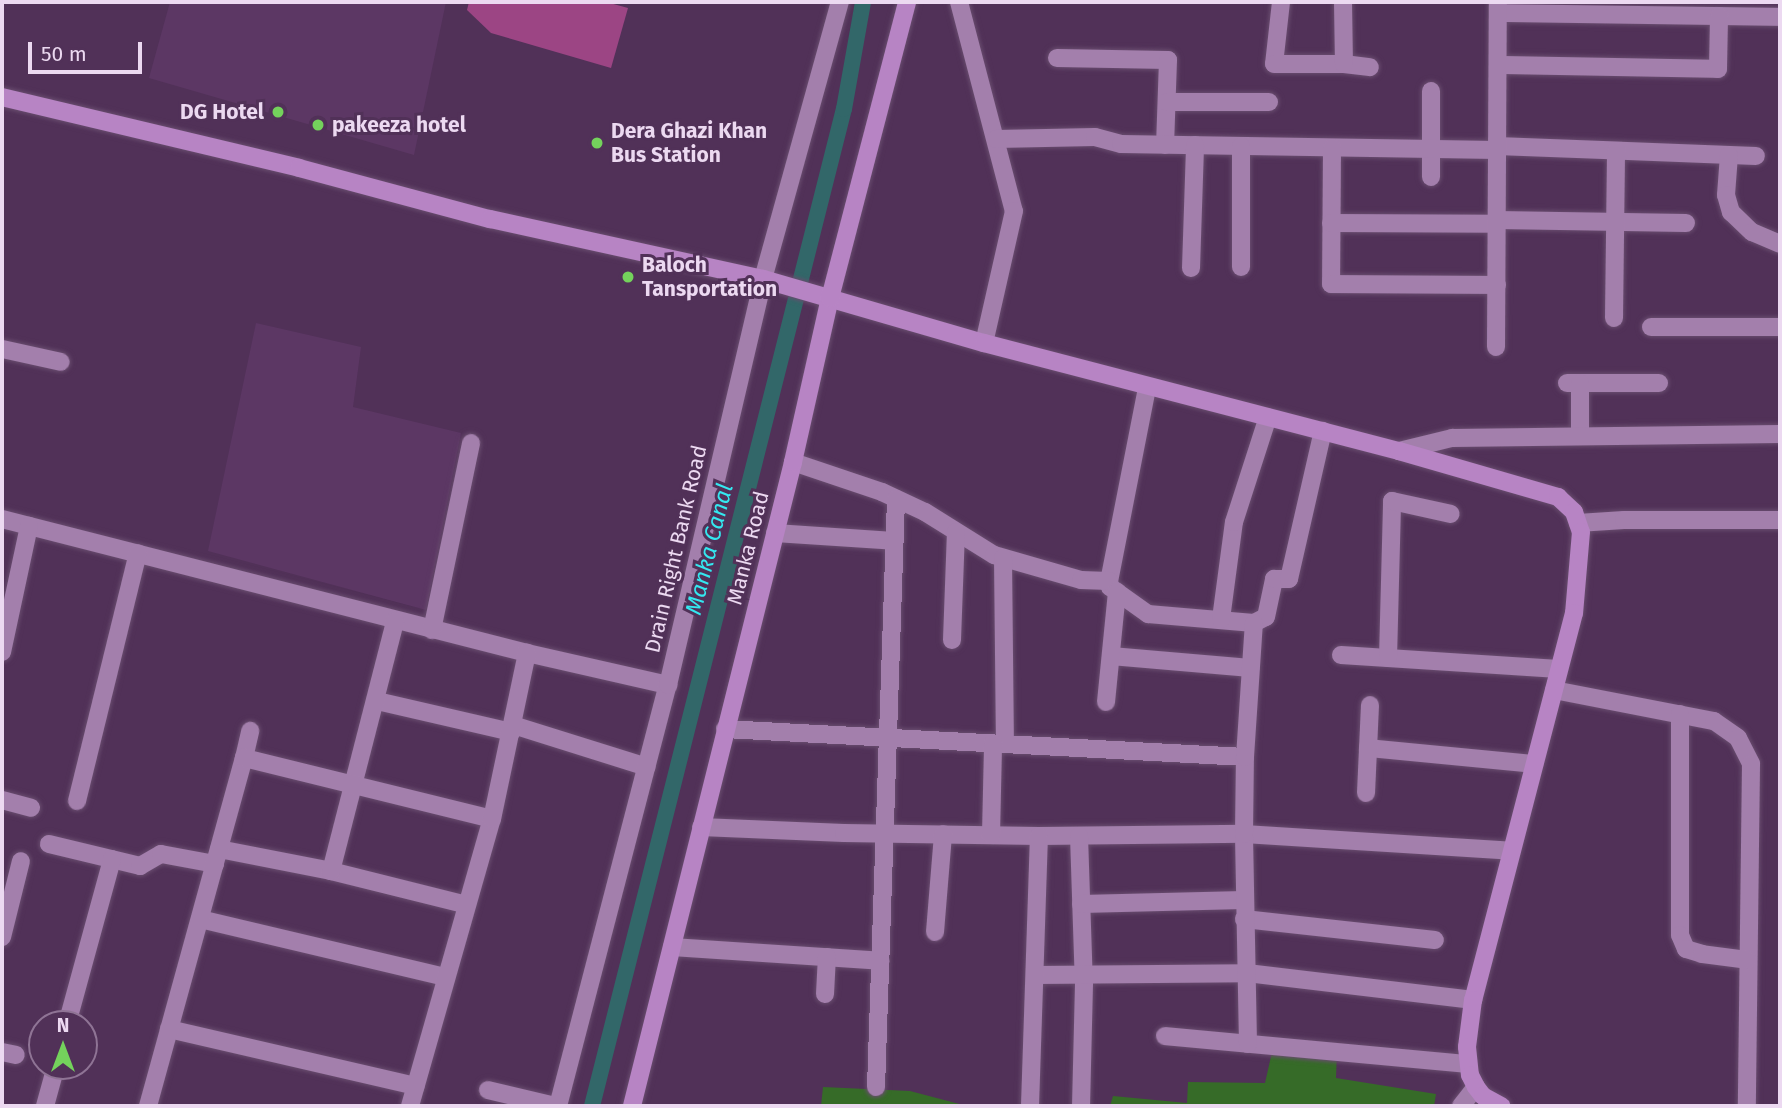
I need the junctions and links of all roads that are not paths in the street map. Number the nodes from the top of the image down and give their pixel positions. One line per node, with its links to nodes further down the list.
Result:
1 (840, 2): 35 (street, Drain Right Bank Road)
2 (907, 2): 37 (main road, Manka Road)
3 (959, 2): 17 (street)
4 (1281, 2): 10 (street)
5 (1343, 2): 10 (street)
6 (1498, 7): 7 (street); 11 (street)
7 (1719, 16): 8 (street); 11 (street)
8 (1780, 17)
9 (1057, 58): 15 (street)
10 (1344, 64): 12 (street)
11 (1498, 65): 22 (street)
12 (1370, 67)
13 (1431, 91): 23 (street)
14 (2, 97): 35 (main road)
15 (1167, 102): 16 (street); 18 (street)
16 (1269, 102)
17 (996, 139): 18 (street); 41 (street)
18 (1165, 145): 19 (street)
19 (1195, 145): 20 (street); 34 (street)
20 (1241, 146): 21 (street); 33 (street)
21 (1332, 148): 23 (street); 30 (street)
22 (1497, 148): 23 (street); 24 (street); 29 (street)
23 (1431, 149): 27 (street)
24 (1616, 151): 25 (street); 28 (street)
25 (1729, 155): 26 (street); 32 (street)
26 (1756, 156)
27 (1432, 177)
28 (1615, 221): 29 (street); 31 (street); 38 (street)
29 (1497, 222): 30 (street); 36 (street)
30 (1331, 223): 36 (street)
31 (1686, 223)
32 (1780, 244)
33 (1241, 267)
34 (1191, 268)
35 (763, 279): 37 (main road); 78 (street, Drain Right Bank Road)
36 (1497, 285): 42 (street)
37 (830, 298): 41 (main road); 53 (main road, Manka Road)
38 (1614, 318)
39 (1651, 327): 40 (street)
40 (1780, 327)
41 (984, 343): 46 (main road)
42 (1496, 347)
43 (2, 349): 44 (street)
44 (61, 362)
45 (1659, 383): 50 (street)
46 (1147, 387): 47 (main road); 65 (street)
47 (1268, 417): 48 (main road); 66 (street)
48 (1322, 431): 52 (main road); 68 (street)
49 (1780, 434): 50 (street)
50 (1580, 435): 52 (street)
51 (471, 443): 69 (street)
52 (1399, 451): 58 (main road)
53 (793, 462): 54 (street); 61 (main road, Manka Road)
54 (896, 499): 60 (street); 62 (street)
55 (1451, 514): 75 (street)
56 (2, 519): 59 (street)
57 (1780, 520): 58 (street)
58 (1578, 523): 77 (main road)
59 (29, 526): 63 (street); 71 (street)
60 (956, 531): 64 (street); 70 (street)
61 (775, 533): 62 (street); 85 (main road, Manka Road)
62 (894, 541): 87 (street)
63 (138, 553): 67 (street); 97 (street)
64 (1003, 558): 65 (street); 88 (street)
65 (1113, 587): 66 (street); 74 (street)
66 (1221, 619): 68 (street)
67 (395, 621): 69 (street); 80 (street)
68 (1254, 624): 76 (street)
69 (432, 630): 72 (street)
70 (952, 640)
71 (2, 652)
72 (527, 653): 78 (street); 84 (street)
73 (1341, 655): 75 (street)
74 (1111, 656): 76 (street); 81 (street)
75 (1388, 658): 77 (street)
76 (1250, 668): 90 (street)
77 (1559, 669): 79 (main road)
78 (668, 685): 93 (street, Drain Right Bank Road)
79 (1554, 690): 83 (street); 92 (main road)
80 (377, 701): 84 (street); 94 (street)
81 (1106, 702)
82 (1370, 705): 89 (street)
83 (1680, 714): 124 (street); 124 (street)
84 (512, 729): 93 (street); 99 (street)
85 (725, 729): 87 (street); 100 (main road, Manka Road)
86 (250, 732): 91 (street)
87 (888, 739): 88 (street); 101 (street)
88 (999, 744): 90 (street); 104 (street)
89 (1368, 748): 92 (street); 95 (street)
90 (1245, 757): 103 (street)
91 (244, 758): 94 (street); 109 (street)
92 (1534, 764): 108 (main road)
93 (647, 767): 145 (street, Drain Right Bank Road)
94 (352, 785): 99 (street); 112 (street)
95 (1366, 793)
96 (2, 800): 98 (street)
97 (77, 800)
98 (32, 808)
99 (492, 819): 116 (street)
100 (701, 827): 101 (street); 122 (main road, Manka Road)
101 (886, 833): 102 (street); 125 (street)
102 (943, 834): 104 (street); 119 (street)
103 (1244, 834): 106 (street); 108 (street); 114 (street)
104 (991, 835): 105 (street)
105 (1039, 836): 106 (street); 128 (street)
106 (1079, 836): 115 (street)
107 (49, 844): 110 (street)
108 (1511, 851): 131 (main road)
109 (217, 856): 110 (street); 112 (street); 117 (street)
110 (112, 859): 132 (street)
111 (22, 861): 113 (street)
112 (331, 871): 116 (street)
113 (6, 899): 120 (street)
114 (1244, 900): 115 (street); 118 (street)
115 (1082, 904): 126 (street)
116 (467, 905): 129 (street)
117 (200, 919): 129 (street); 133 (street)
118 (1244, 919): 121 (street); 127 (street)
119 (935, 932)
120 (2, 937)
121 (1435, 940)
122 (672, 947): 123 (street); 146 (main road, Manka Road)
123 (827, 957): 125 (street); 130 (street)
124 (1748, 960): 151 (street)
125 (881, 961): 139 (street)
126 (1083, 973): 127 (street); 128 (street); 148 (street)
127 (1247, 973): 131 (street); 135 (street)
128 (1035, 975): 147 (street)
129 (446, 977): 138 (street)
130 (825, 994)
131 (1474, 1000): 136 (main road)
132 (72, 1010)
133 (169, 1029): 138 (street); 143 (street)
134 (1165, 1036): 135 (street)
135 (1248, 1044): 136 (street)
136 (1468, 1064): 140 (main road)
137 (52, 1080): 142 (street)
138 (416, 1086): 144 (street)
139 (876, 1087)
140 (1476, 1087): 149 (street); 150 (main road)
141 (488, 1090): 145 (street)
142 (45, 1106)
143 (148, 1106)
144 (410, 1106)
145 (556, 1106)
146 (632, 1106)
147 (1030, 1106)
148 (1081, 1106)
149 (1461, 1106)
150 (1501, 1106)
151 (1747, 1106)

